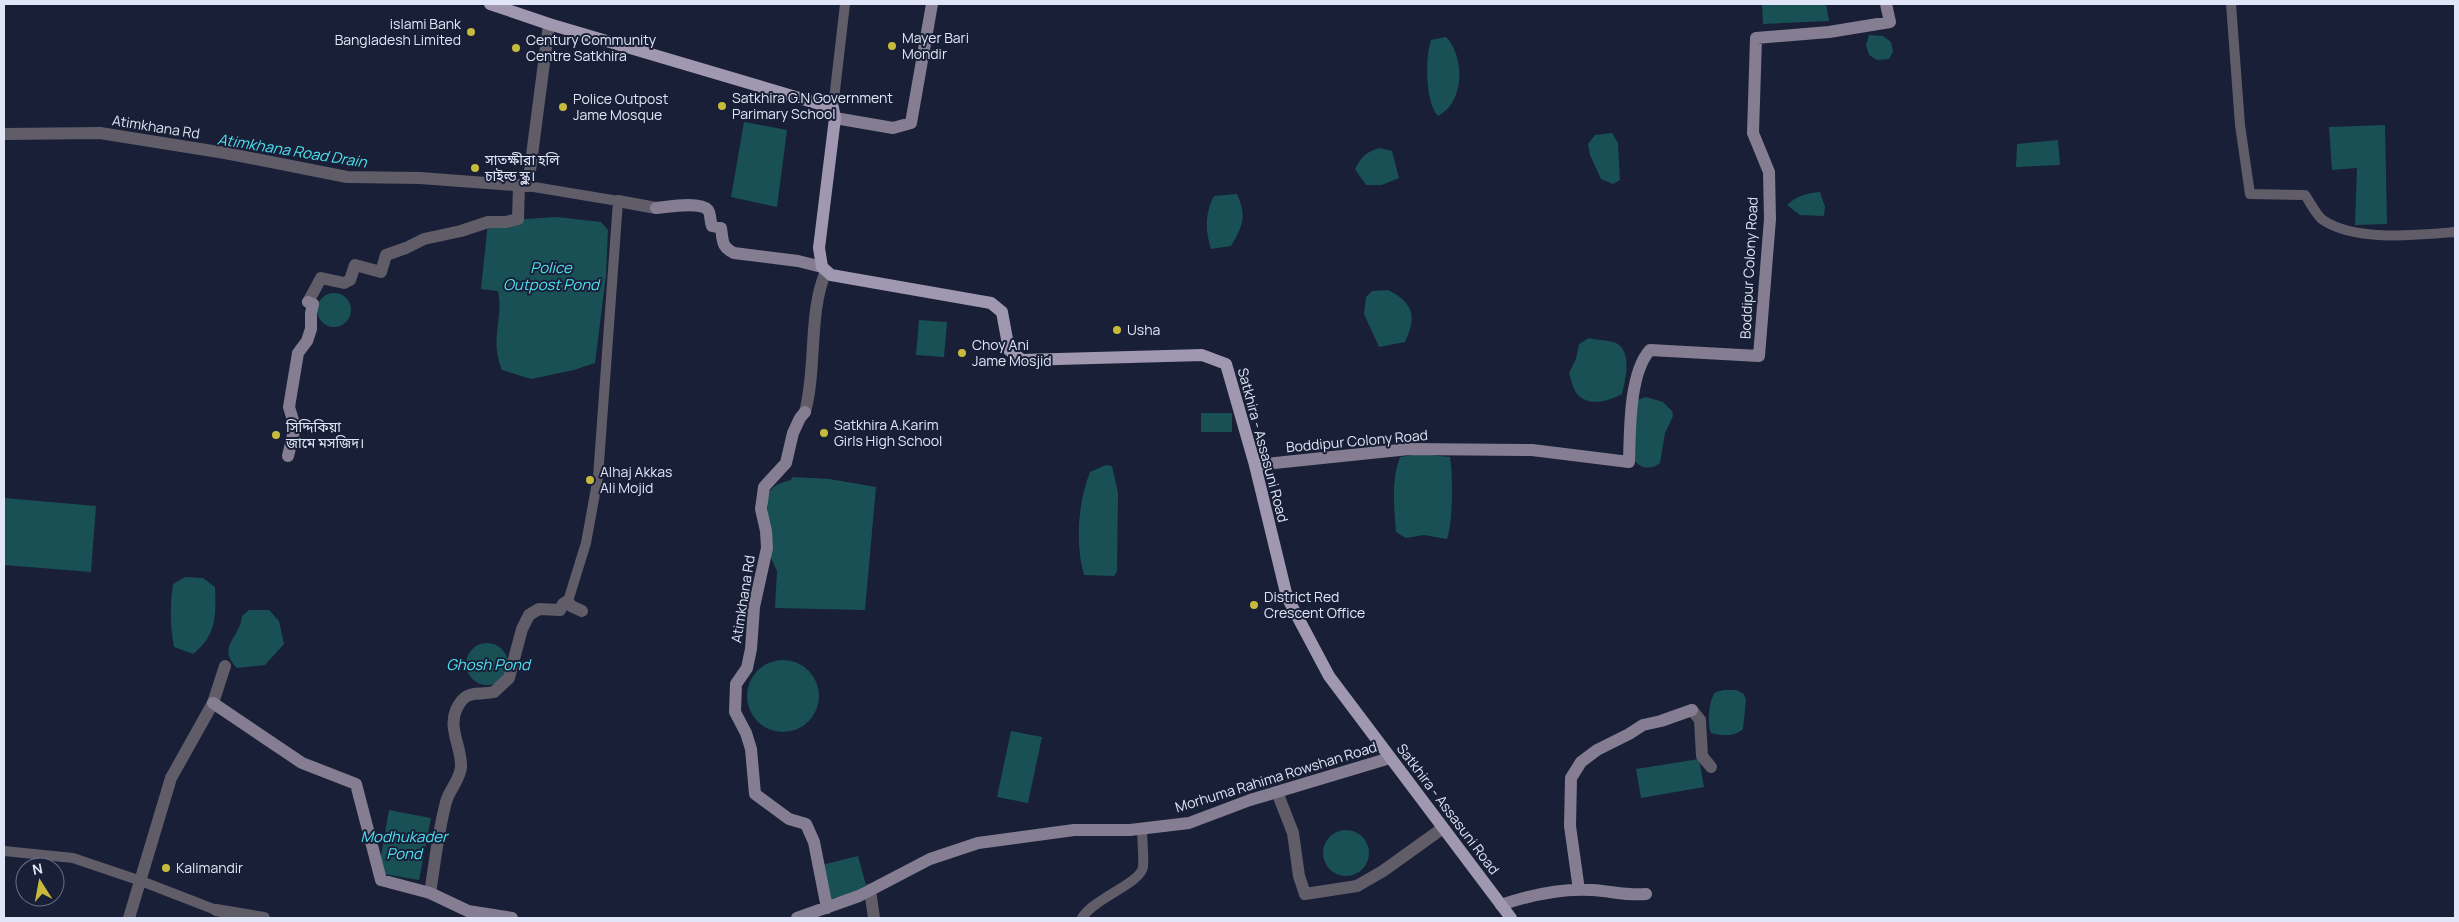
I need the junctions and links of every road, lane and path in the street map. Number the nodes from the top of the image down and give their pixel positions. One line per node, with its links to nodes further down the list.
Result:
1 (490, 4): 6 (main road)
2 (845, 4): 7 (street)
3 (932, 4): 7 (main road)
4 (1886, 4): 17 (main road, Boddipur Colony Road)
5 (2231, 4): 12 (street)
6 (549, 24): 7 (main road); 9 (street)
7 (834, 113): 13 (main road)
8 (4, 134): 9 (street, Atimkhana Rd)
9 (524, 186): 10 (street); 14 (street)
10 (618, 201): 11 (street); 18 (street)
11 (656, 208): 13 (main road)
12 (2455, 232)
13 (824, 269): 15 (street, Atimkhana Rd); 17 (main road, Satkhira - Assasuni Road)
14 (308, 302): 16 (main road)
15 (805, 412): 35 (main road, Atimkhana Rd)
16 (288, 456)
17 (1255, 465): 23 (main road, Satkhira - Assasuni Road)
18 (568, 601): 19 (street); 32 (street)
19 (582, 611)
20 (225, 666): 21 (street)
21 (213, 702): 29 (street); 32 (main road)
22 (1692, 710): 24 (street); 31 (main road)
23 (1390, 758): 25 (main road, Morhuma Rahima Rowshan Road); 27 (main road, Satkhira - Assasuni Road)
24 (1711, 766)
25 (1277, 792): 26 (main road, Morhuma Rahima Rowshan Road); 27 (street)
26 (1142, 828): 30 (main road, Morhuma Rahima Rowshan Road); 42 (street)
27 (1443, 828): 34 (main road, Satkhira - Assasuni Road)
28 (4, 851): 29 (street)
29 (142, 881): 36 (street); 37 (street)
30 (870, 890): 35 (main road, Morhuma Rahima Rowshan Road); 41 (street)
31 (1579, 890): 33 (main road); 34 (main road)
32 (430, 893): 39 (main road)
33 (1646, 894)
34 (1501, 905): 43 (main road, Satkhira - Assasuni Road)
35 (827, 908): 40 (main road, Morhuma Rahima Rowshan Road)
36 (216, 910): 38 (street)
37 (129, 918)
38 (264, 918)
39 (512, 918)
40 (797, 918)
41 (874, 918)
42 (1082, 918)
43 (1511, 918)

